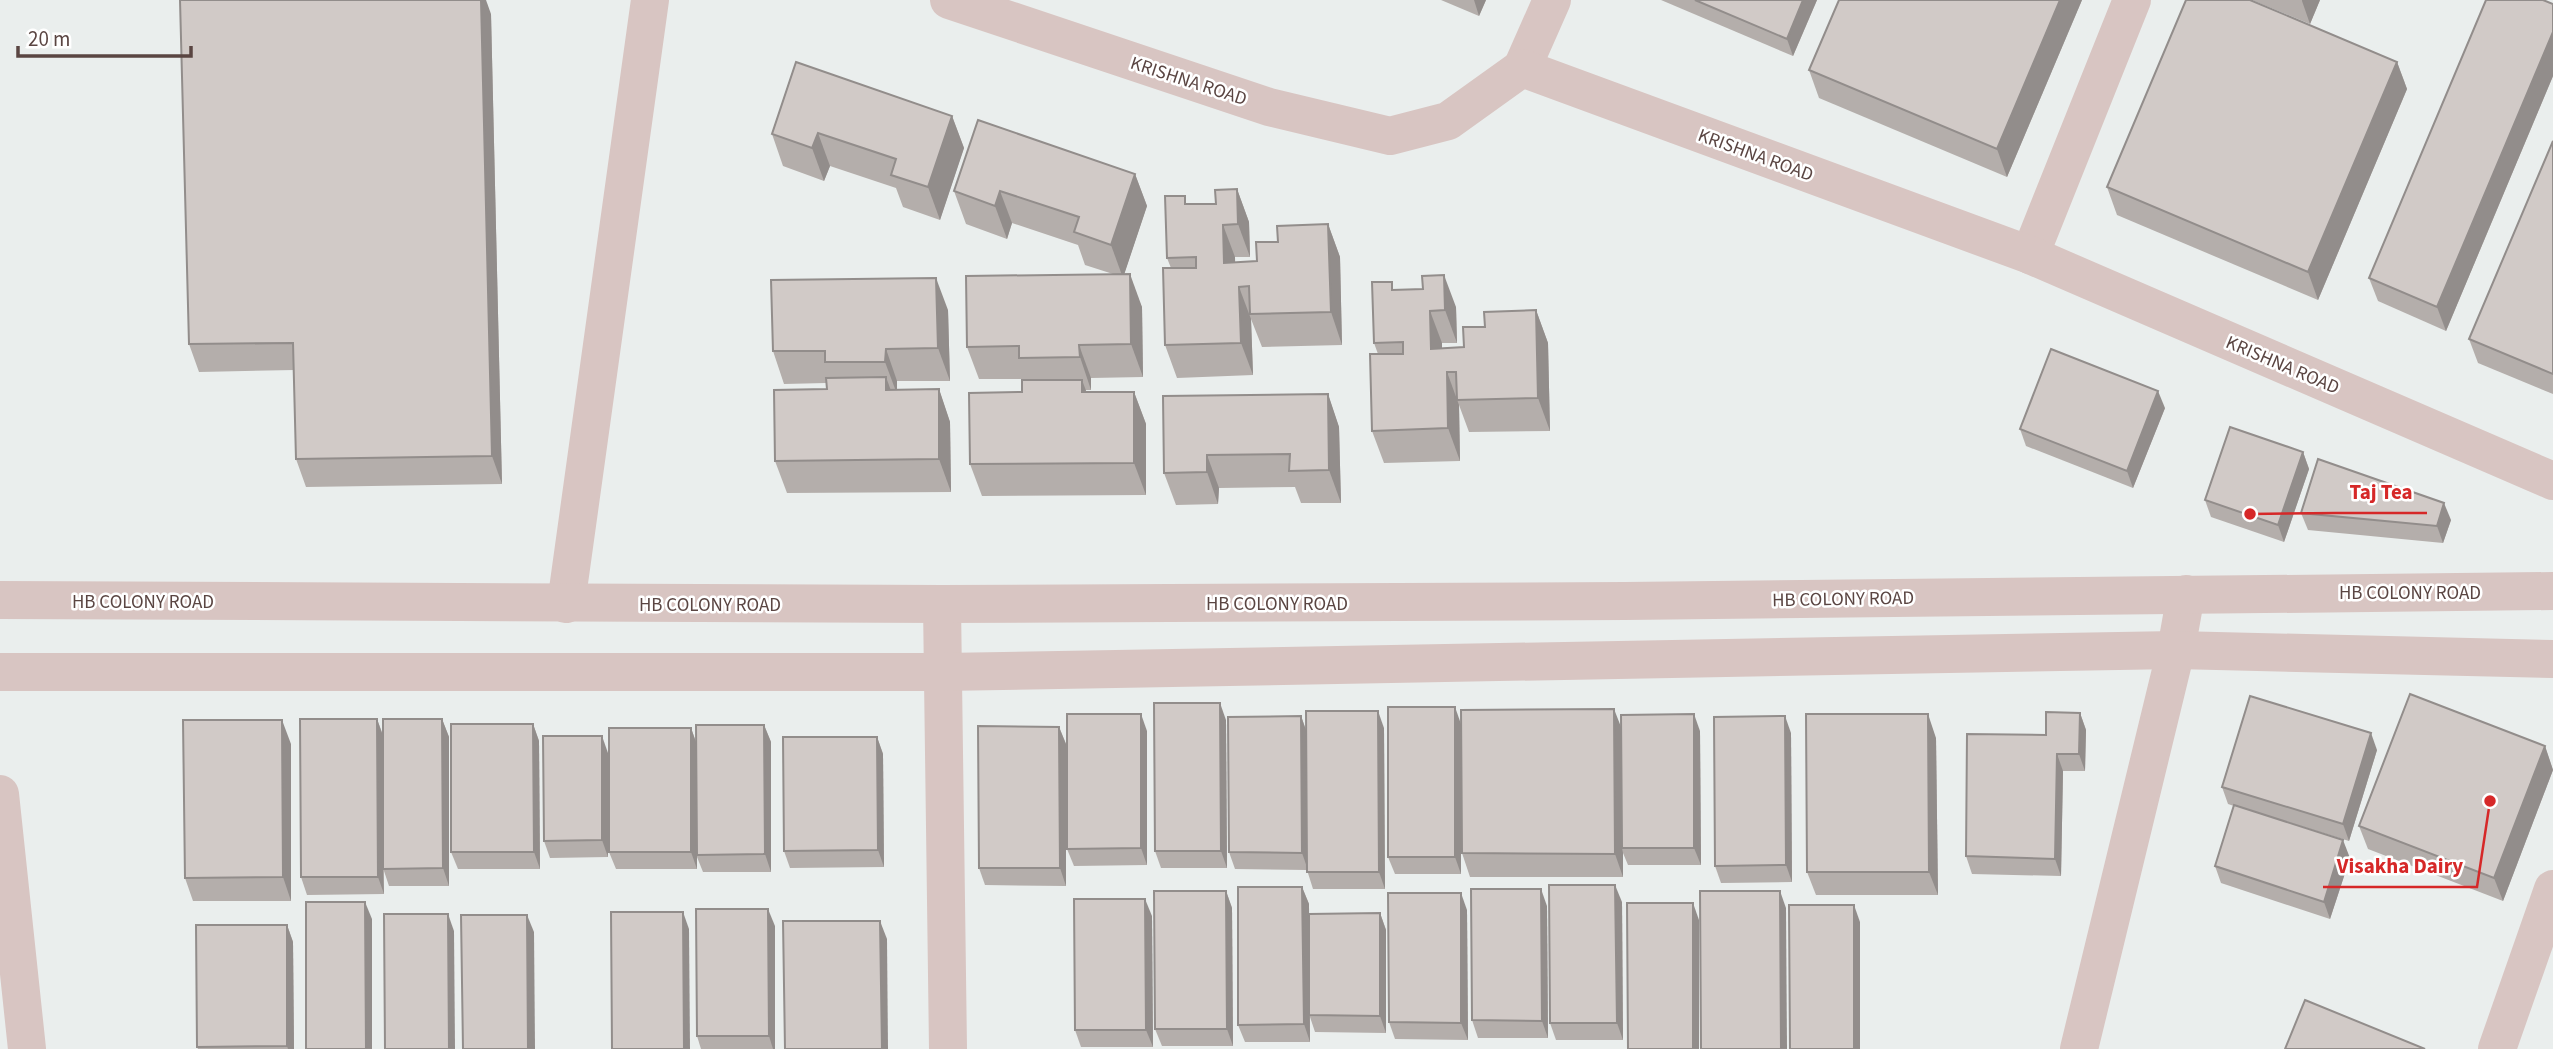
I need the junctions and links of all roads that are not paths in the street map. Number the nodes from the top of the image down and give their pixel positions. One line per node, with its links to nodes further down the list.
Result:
1 (650, 0): 11 (street)
2 (949, 0): 5 (street, KRISHNA ROAD)
3 (1552, 0): 5 (street)
4 (2132, 0): 6 (street)
5 (1522, 68): 6 (street, KRISHNA ROAD)
6 (2030, 255): 7 (street, KRISHNA ROAD)
7 (2553, 481)
8 (2553, 591): 9 (street, HB COLONY ROAD)
9 (2186, 594): 12 (street, HB COLONY ROAD); 13 (street)
10 (0, 600): 11 (street, HB COLONY ROAD)
11 (566, 604): 12 (street, HB COLONY ROAD)
12 (942, 604): 16 (street)
13 (2176, 650): 14 (street); 16 (street); 21 (street)
14 (2553, 659)
15 (0, 672): 16 (street)
16 (943, 672): 20 (street)
17 (0, 794): 19 (street)
18 (2553, 889): 22 (street)
19 (27, 1049)
20 (948, 1049)
21 (2079, 1049)
22 (2497, 1049)

